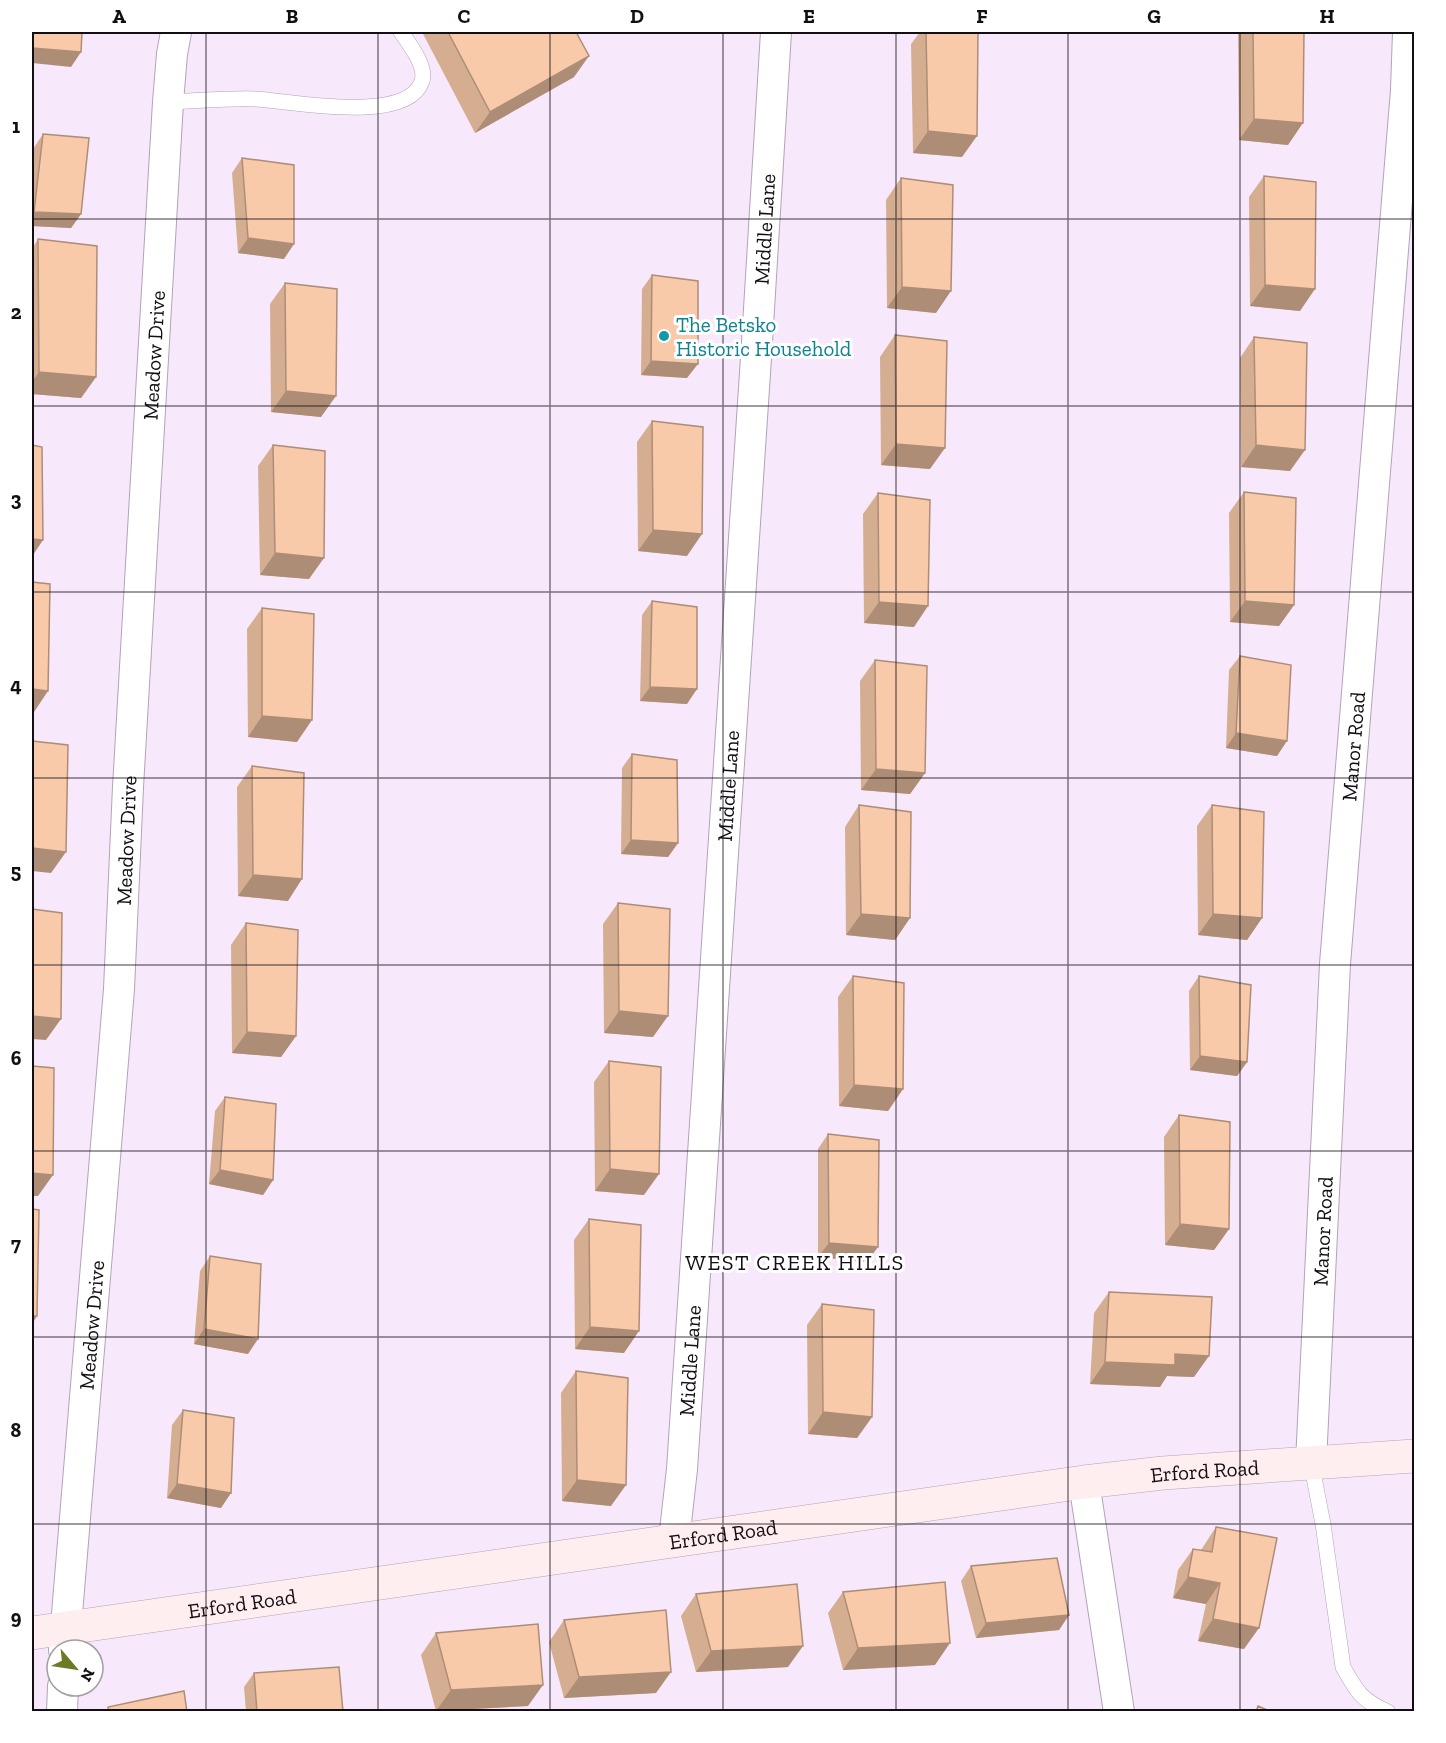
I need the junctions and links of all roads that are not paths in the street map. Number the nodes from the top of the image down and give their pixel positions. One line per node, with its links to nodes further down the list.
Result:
1 (176, 32): 5 (street, Meadow Drive)
2 (401, 32): 5 (lane)
3 (776, 32): 9 (street, Middle Lane)
4 (1408, 32): 7 (street, Manor Road)
5 (168, 102): 12 (street, Meadow Drive)
6 (1414, 1456): 7 (street, Erford Road)
7 (1311, 1462): 8 (street, Erford Road); 15 (lane)
8 (1084, 1482): 9 (street, Erford Road); 14 (street)
9 (674, 1540): 13 (street, Erford Road)
10 (32, 1633): 11 (street, Erford Road)
11 (59, 1638)
12 (64, 1638)
13 (70, 1638)
14 (1119, 1712)
15 (1388, 1712)

